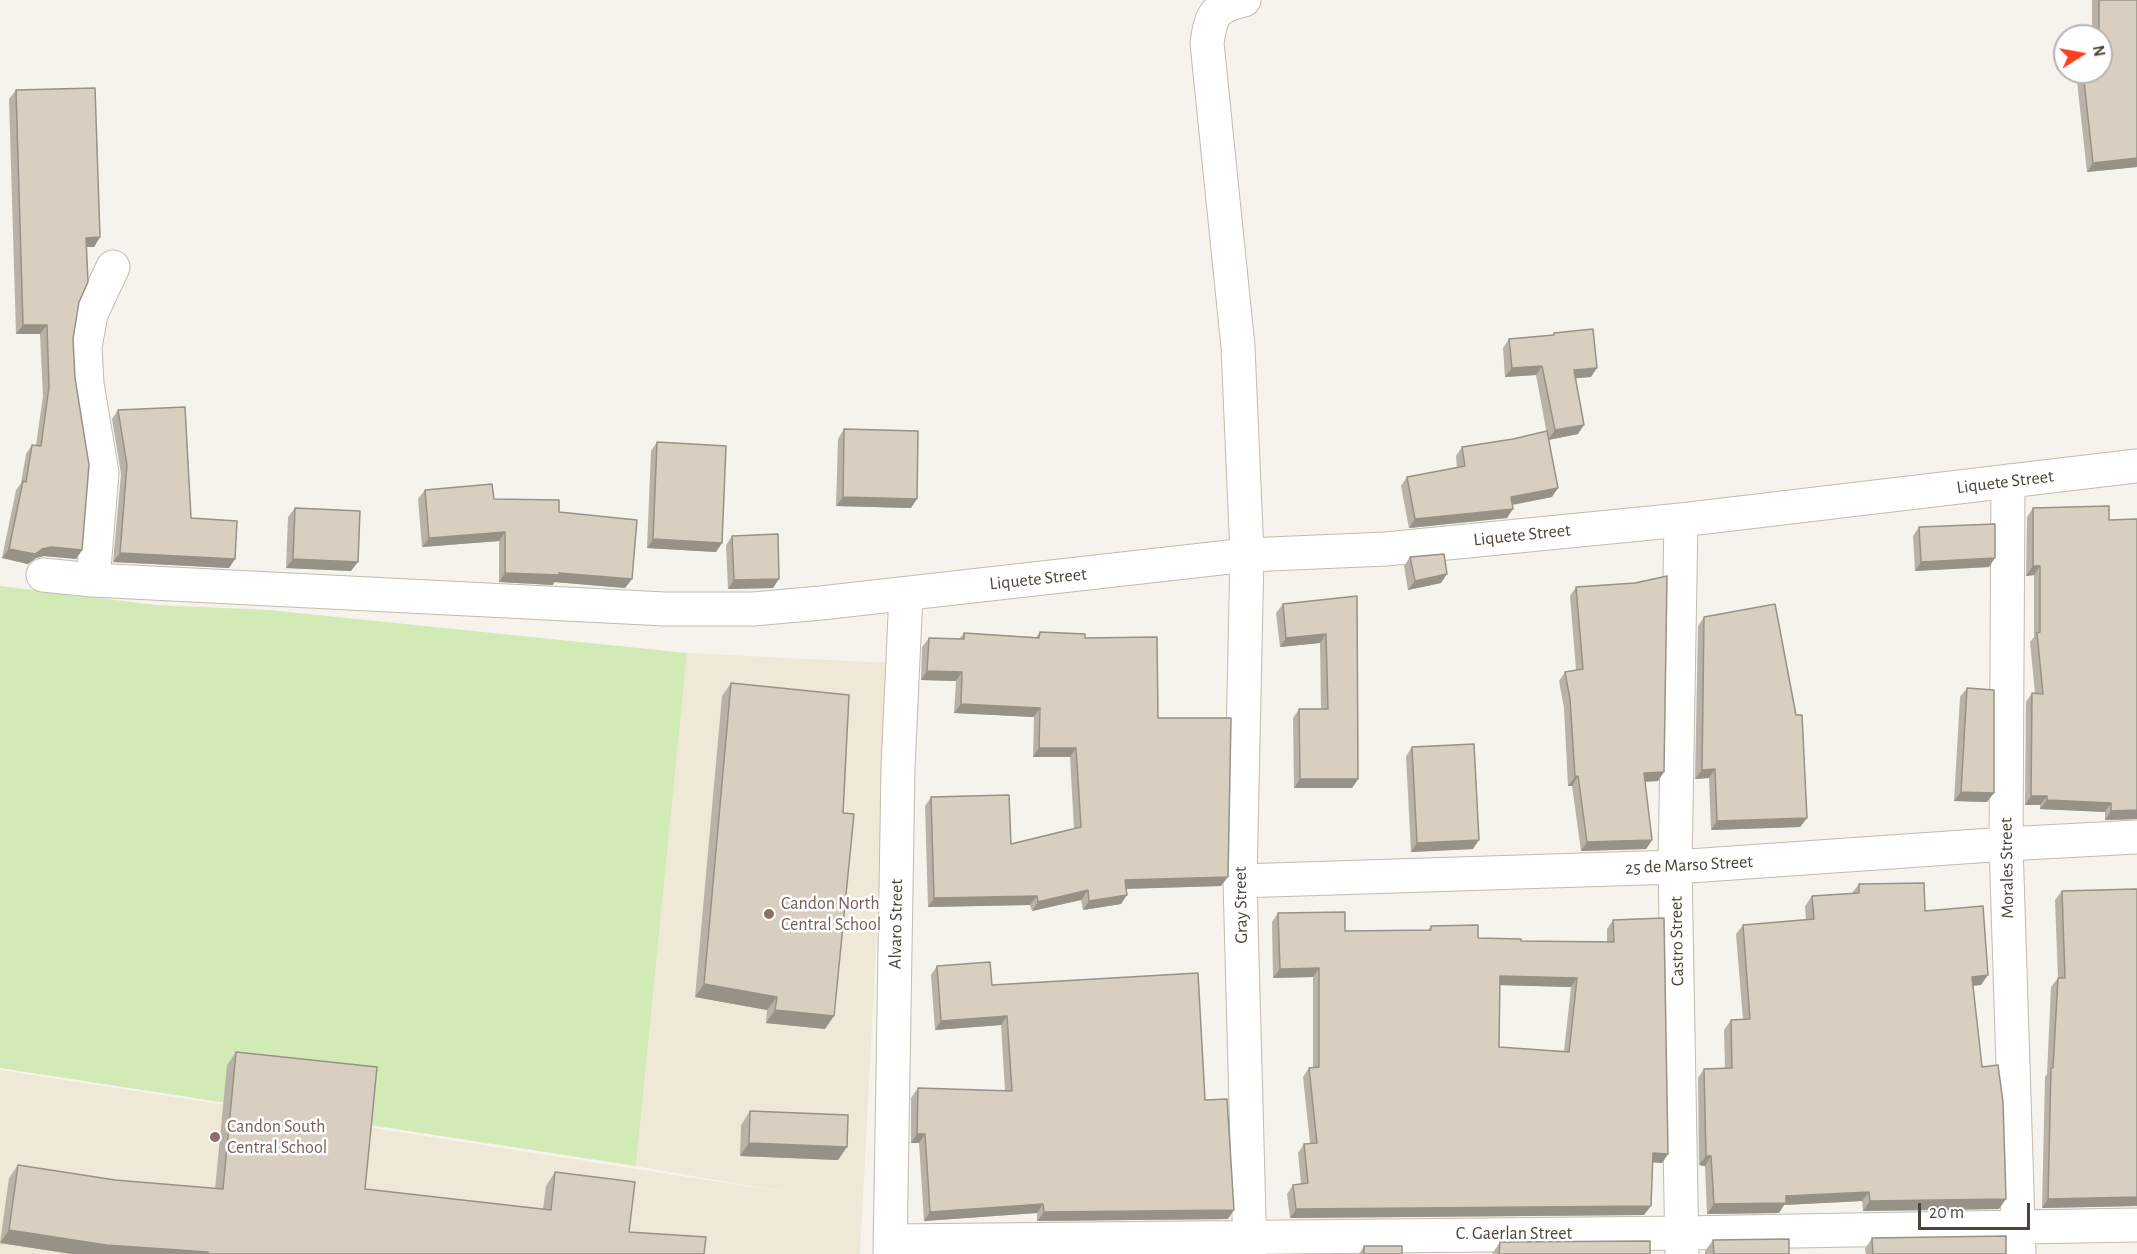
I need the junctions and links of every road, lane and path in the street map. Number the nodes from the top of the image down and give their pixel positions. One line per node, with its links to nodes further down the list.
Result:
1 (1244, 0): 6 (street, Gray Street)
2 (113, 267): 8 (street)
3 (2137, 466): 4 (street, Liquete Street)
4 (2008, 482): 5 (street, Liquete Street); 11 (street, Morales Street)
5 (1681, 520): 6 (street, Liquete Street); 12 (street, Castro Street)
6 (1247, 555): 9 (street, Liquete Street); 13 (street, Gray Street)
7 (43, 575): 8 (street, Liquete Street)
8 (93, 580): 9 (street, Liquete Street)
9 (906, 594): 18 (street, Alvaro Street)
10 (2137, 837): 11 (street, 25 de Marso Street)
11 (2006, 844): 12 (street, 25 de Marso Street); 15 (street, Morales Street)
12 (1675, 867): 13 (street, 25 de Marso Street); 16 (street, Castro Street)
13 (1240, 881): 17 (street, Gray Street)
14 (2137, 1225): 15 (street, C. Gaerlan Street)
15 (2019, 1240): 16 (street, C. Gaerlan Street)
16 (1682, 1244): 17 (street, C. Gaerlan Street)
17 (1250, 1245): 18 (street, C. Gaerlan Street)
18 (890, 1247)

